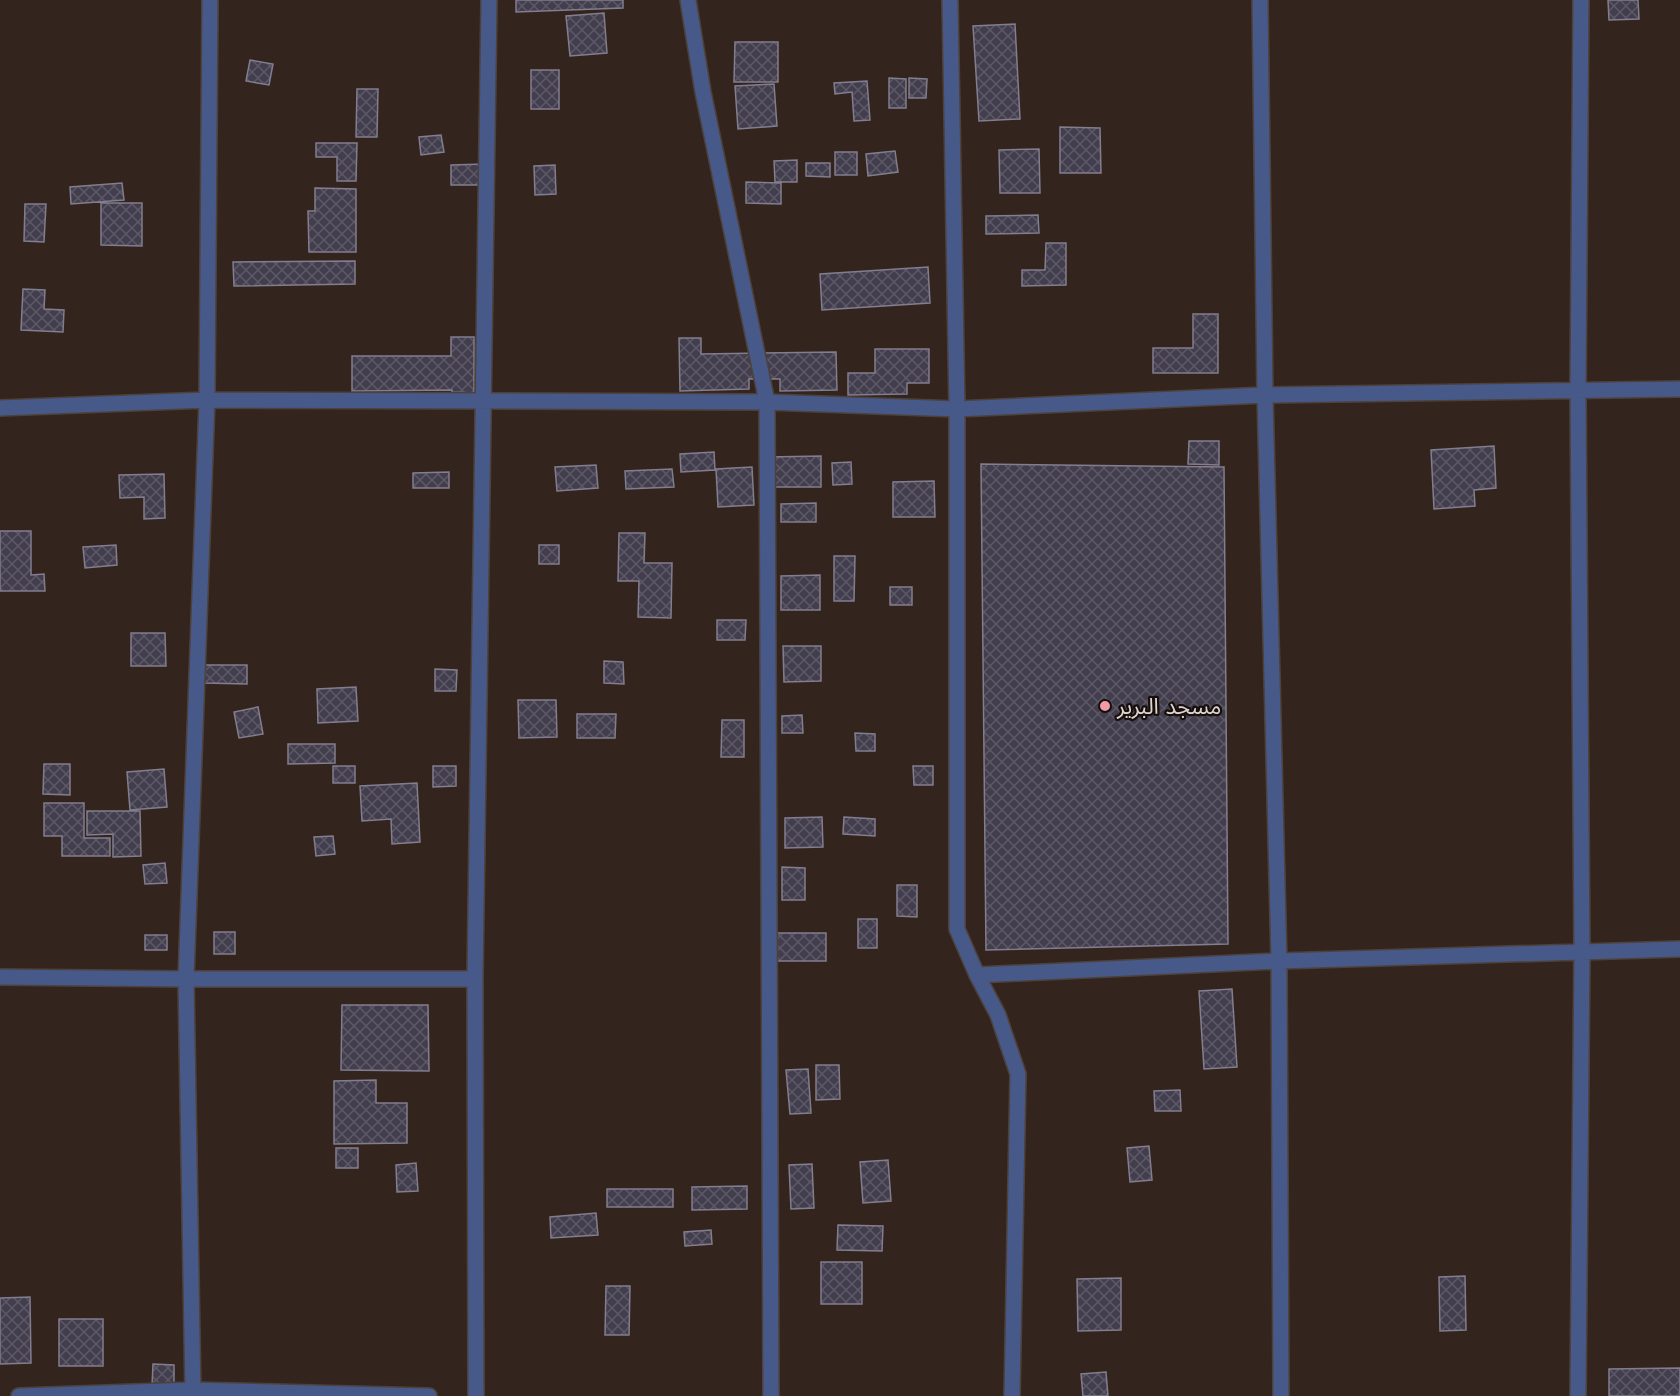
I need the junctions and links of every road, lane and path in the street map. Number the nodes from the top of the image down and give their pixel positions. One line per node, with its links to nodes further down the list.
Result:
1 (210, 0): 10 (street)
2 (489, 0): 11 (street)
3 (688, 0): 12 (street)
4 (950, 0): 14 (street)
5 (1260, 0): 9 (street)
6 (1581, 0): 8 (street)
7 (1680, 389): 8 (street)
8 (1578, 390): 9 (street); 16 (street)
9 (1265, 395): 14 (street); 17 (street)
10 (207, 400): 11 (street); 13 (street); 20 (street)
11 (484, 402): 12 (street); 21 (street)
12 (767, 402): 14 (street); 26 (street)
13 (0, 408)
14 (957, 409): 18 (street)
15 (1680, 949): 16 (street)
16 (1582, 952): 17 (street); 29 (street)
17 (1279, 961): 18 (street); 28 (street)
18 (977, 975): 27 (street)
19 (0, 977): 20 (street)
20 (186, 979): 21 (street); 22 (street)
21 (475, 979): 25 (street)
22 (192, 1393): 23 (street); 24 (street)
23 (19, 1396)
24 (429, 1396)
25 (476, 1396)
26 (771, 1396)
27 (1012, 1396)
28 (1281, 1396)
29 (1578, 1396)

